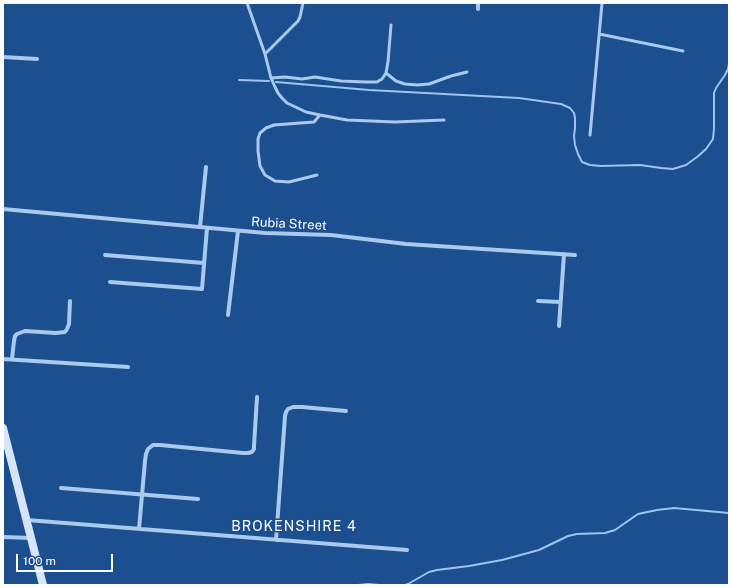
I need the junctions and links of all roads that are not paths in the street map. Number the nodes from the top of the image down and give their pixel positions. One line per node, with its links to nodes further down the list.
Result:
1 (247, 3): 9 (lane)
2 (302, 3): 9 (lane)
3 (478, 3): 5 (street)
4 (602, 3): 7 (lane)
5 (478, 9)
6 (391, 25): 13 (lane)
7 (599, 34): 8 (lane); 17 (lane)
8 (683, 51)
9 (265, 54): 14 (lane)
10 (3, 57): 11 (street)
11 (37, 59)
12 (467, 72): 13 (lane)
13 (386, 73): 14 (lane)
14 (271, 78): 15 (lane)
15 (320, 115): 16 (lane); 19 (lane)
16 (444, 120)
17 (590, 135)
18 (206, 167): 21 (street)
19 (318, 175)
20 (3, 209): 21 (street, Rubia Street)
21 (200, 227): 22 (street, Rubia Street)
22 (207, 228): 23 (street, Rubia Street); 27 (street)
23 (238, 231): 24 (street, Rubia Street); 32 (street)
24 (564, 254): 26 (street, Rubia Street); 31 (street)
25 (105, 255): 27 (street)
26 (575, 255)
27 (204, 262): 28 (street)
28 (110, 282)
29 (70, 301): 35 (street)
30 (538, 301): 31 (street)
31 (560, 302): 33 (street)
32 (228, 315)
33 (559, 326)
34 (3, 358): 35 (street)
35 (12, 359): 36 (street)
36 (128, 367)
37 (257, 397): 41 (street)
38 (346, 411): 47 (street)
39 (3, 428): 43 (street)
40 (62, 488): 41 (street)
41 (142, 494): 42 (street); 44 (street)
42 (198, 499)
43 (26, 520): 44 (street); 46 (street)
44 (139, 529): 47 (street)
45 (3, 537): 46 (street)
46 (31, 538): 49 (street)
47 (276, 540): 48 (street)
48 (407, 550)
49 (43, 585)

